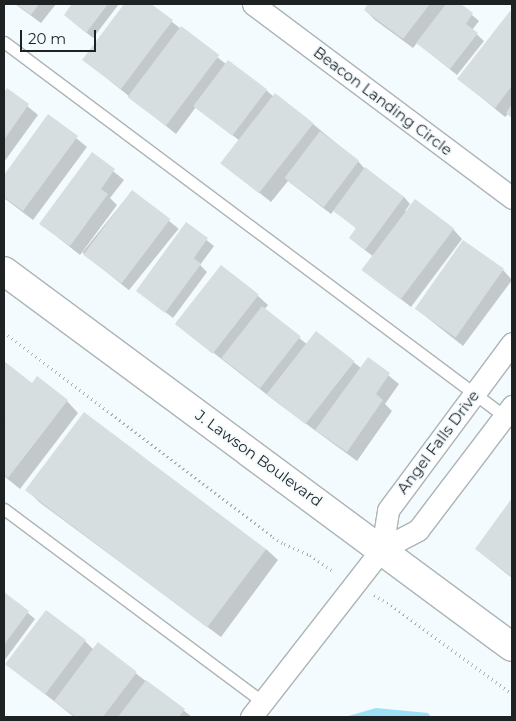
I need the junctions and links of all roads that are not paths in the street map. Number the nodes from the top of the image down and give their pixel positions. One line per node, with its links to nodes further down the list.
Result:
1 (253, 4): 3 (street, Beacon Landing Circle)
2 (4, 42): 6 (lane)
3 (512, 198)
4 (4, 271): 9 (street, J. Lawson Boulevard)
5 (512, 343): 6 (street, Angel Falls Drive)
6 (475, 394): 7 (lane); 9 (street, Angel Falls Drive)
7 (510, 415): 9 (street, Angel Falls Drive)
8 (4, 509): 11 (lane)
9 (382, 549): 10 (street, J. Lawson Boulevard); 11 (street, Angel Falls Drive)
10 (512, 647)
11 (257, 709)

